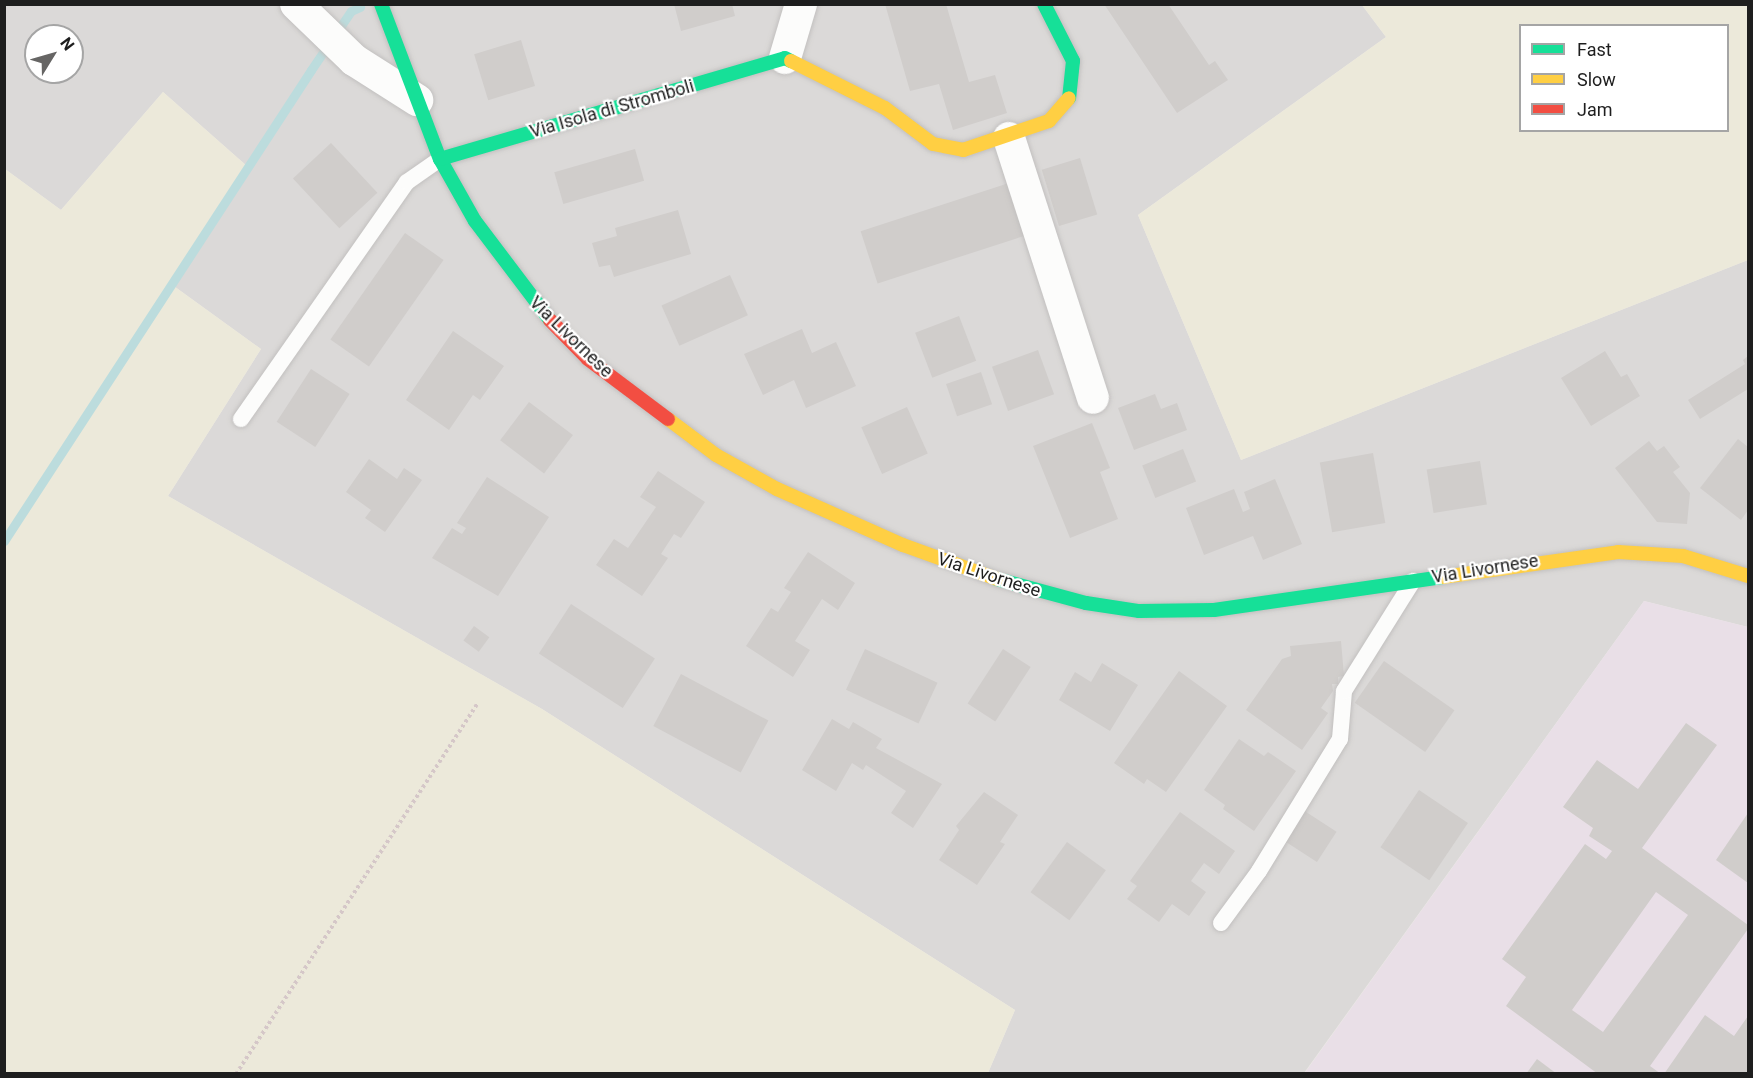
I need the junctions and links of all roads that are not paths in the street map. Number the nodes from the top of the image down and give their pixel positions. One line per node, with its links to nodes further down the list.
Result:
1 (296, 4): 6 (street)
2 (381, 4): 6 (street, Via Livornese)
3 (801, 4): 5 (street)
4 (1044, 4): 7 (street)
5 (785, 58): 7 (street); 8 (street, Via Isola di Stromboli)
6 (417, 100): 8 (street, Via Livornese)
7 (1009, 138): 9 (street)
8 (440, 159): 10 (lane); 12 (street, Via Livornese)
9 (1093, 398)
10 (242, 419)
11 (1749, 576): 12 (street, Via Livornese)
12 (1413, 581): 13 (lane)
13 (1221, 923)

